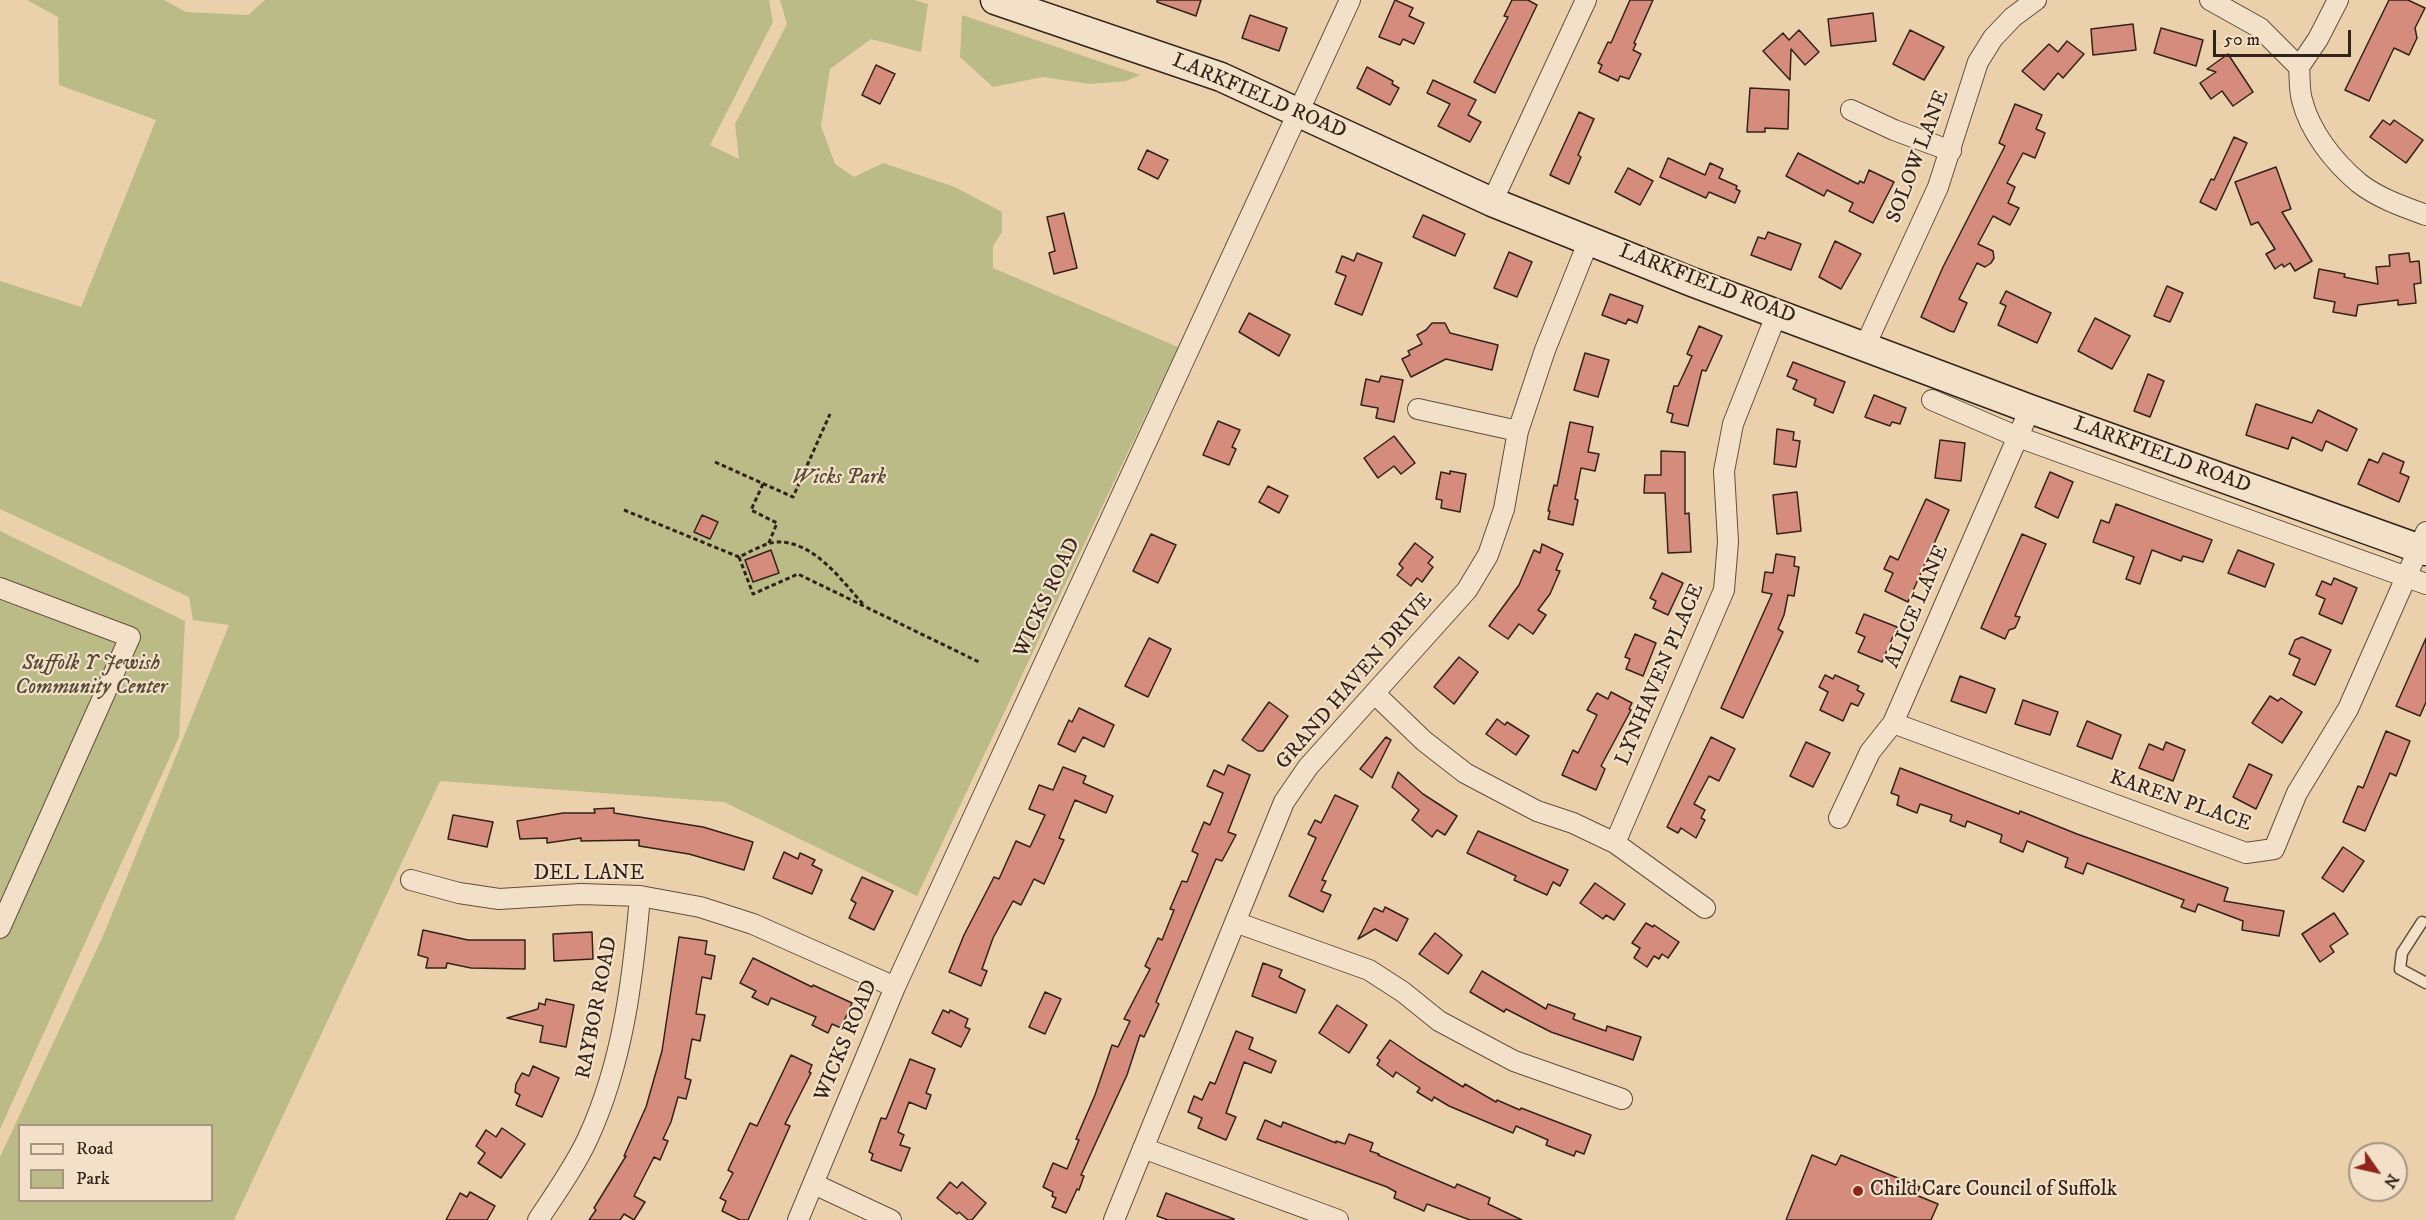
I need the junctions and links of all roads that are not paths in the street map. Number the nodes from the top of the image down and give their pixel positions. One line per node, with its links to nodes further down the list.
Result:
1 (995, 0): 9 (main road, LARKFIELD ROAD)
2 (1350, 0): 9 (street, WICKS ROAD)
3 (1586, 0): 11 (street)
4 (2036, 0): 10 (street, SOLOW LANE)
5 (2210, 0): 7 (street)
6 (2338, 0): 7 (street)
7 (2299, 67): 12 (street)
8 (1851, 110): 10 (street)
9 (1299, 112): 11 (main road, LARKFIELD ROAD); 36 (street, WICKS ROAD)
10 (1951, 151): 15 (street, SOLOW LANE)
11 (1492, 202): 13 (main road, LARKFIELD ROAD)
12 (2426, 215)
13 (1589, 240): 14 (main road, LARKFIELD ROAD); 19 (street, GRAND HAVEN DRIVE)
14 (1777, 313): 15 (main road, LARKFIELD ROAD); 28 (street, LYNHAVEN PLACE)
15 (1865, 346): 18 (main road, LARKFIELD ROAD)
16 (1932, 400): 20 (street, LARKFIELD ROAD)
17 (1418, 409): 19 (street)
18 (2030, 409): 20 (street, ALICE LANE); 21 (main road, LARKFIELD ROAD)
19 (1518, 431): 25 (street, GRAND HAVEN DRIVE)
20 (2018, 437): 22 (street, LARKFIELD ROAD); 26 (street, ALICE LANE)
21 (2424, 544): 22 (street, KAREN PLACE)
22 (2405, 578): 23 (street, LARKFIELD ROAD); 26 (street, KAREN PLACE)
23 (2426, 584)
24 (0, 588): 34 (street)
25 (1375, 694): 28 (street); 32 (street, GRAND HAVEN DRIVE)
26 (1893, 723): 27 (street, ALICE LANE)
27 (1839, 818)
28 (1615, 843): 31 (street)
29 (411, 880): 30 (street, DEL LANE)
30 (639, 897): 36 (street, DEL LANE); 40 (street, RAYBOR ROAD)
31 (1705, 908)
32 (1235, 922): 37 (street); 38 (street, GRAND HAVEN DRIVE)
33 (2422, 922): 35 (lane)
34 (0, 928)
35 (2426, 983)
36 (895, 987): 39 (street, WICKS ROAD)
37 (1622, 1099)
38 (1143, 1148): 43 (street, GRAND HAVEN DRIVE); 44 (street)
39 (813, 1184): 41 (street, WICKS ROAD); 42 (street)
40 (538, 1220)
41 (798, 1220)
42 (891, 1220)
43 (1114, 1220)
44 (1338, 1220)

